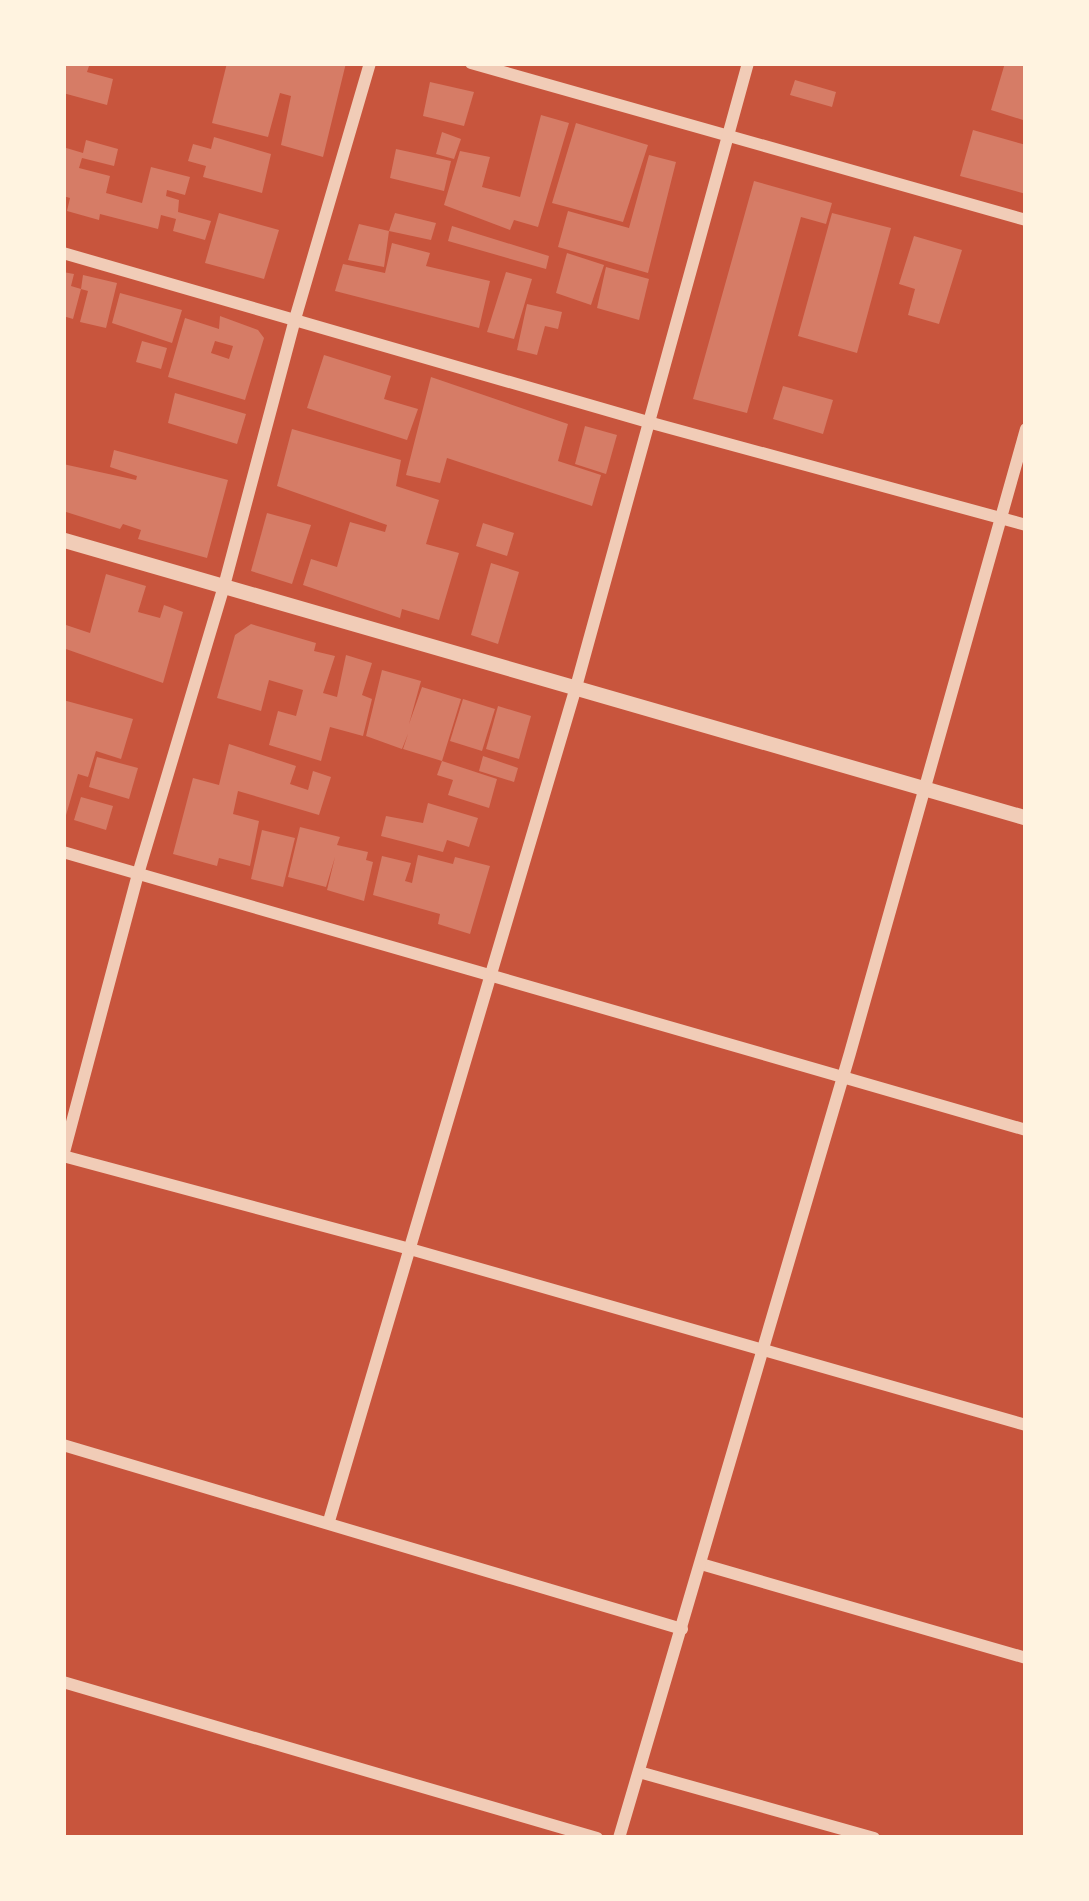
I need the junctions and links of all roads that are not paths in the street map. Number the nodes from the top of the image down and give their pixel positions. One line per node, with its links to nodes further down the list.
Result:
1 (370, 63): 7 (street)
2 (470, 63): 4 (street)
3 (748, 63): 4 (street)
4 (727, 137): 5 (street); 8 (street)
5 (1026, 220)
6 (63, 253): 7 (street)
7 (296, 320): 8 (street); 13 (street)
8 (648, 422): 10 (street); 14 (street)
9 (1026, 429): 10 (street)
10 (1002, 519): 11 (street); 15 (street)
11 (1026, 525)
12 (63, 540): 13 (street)
13 (224, 586): 14 (street); 18 (street)
14 (576, 687): 15 (street); 19 (street)
15 (923, 789): 16 (street); 20 (street)
16 (1026, 818)
17 (63, 852): 18 (street)
18 (138, 874): 19 (street); 22 (street)
19 (493, 975): 20 (street); 23 (street)
20 (841, 1079): 21 (street); 24 (street)
21 (1026, 1130)
22 (63, 1156): 23 (street)
23 (410, 1249): 24 (street); 27 (street)
24 (760, 1349): 25 (street); 28 (street)
25 (1026, 1425)
26 (63, 1445): 27 (street)
27 (329, 1521): 29 (street)
28 (701, 1564): 29 (street); 30 (street)
29 (682, 1630): 32 (street)
30 (1026, 1658)
31 (63, 1682): 33 (street)
32 (639, 1772): 34 (street); 35 (street)
33 (597, 1838)
34 (619, 1838)
35 (874, 1838)

